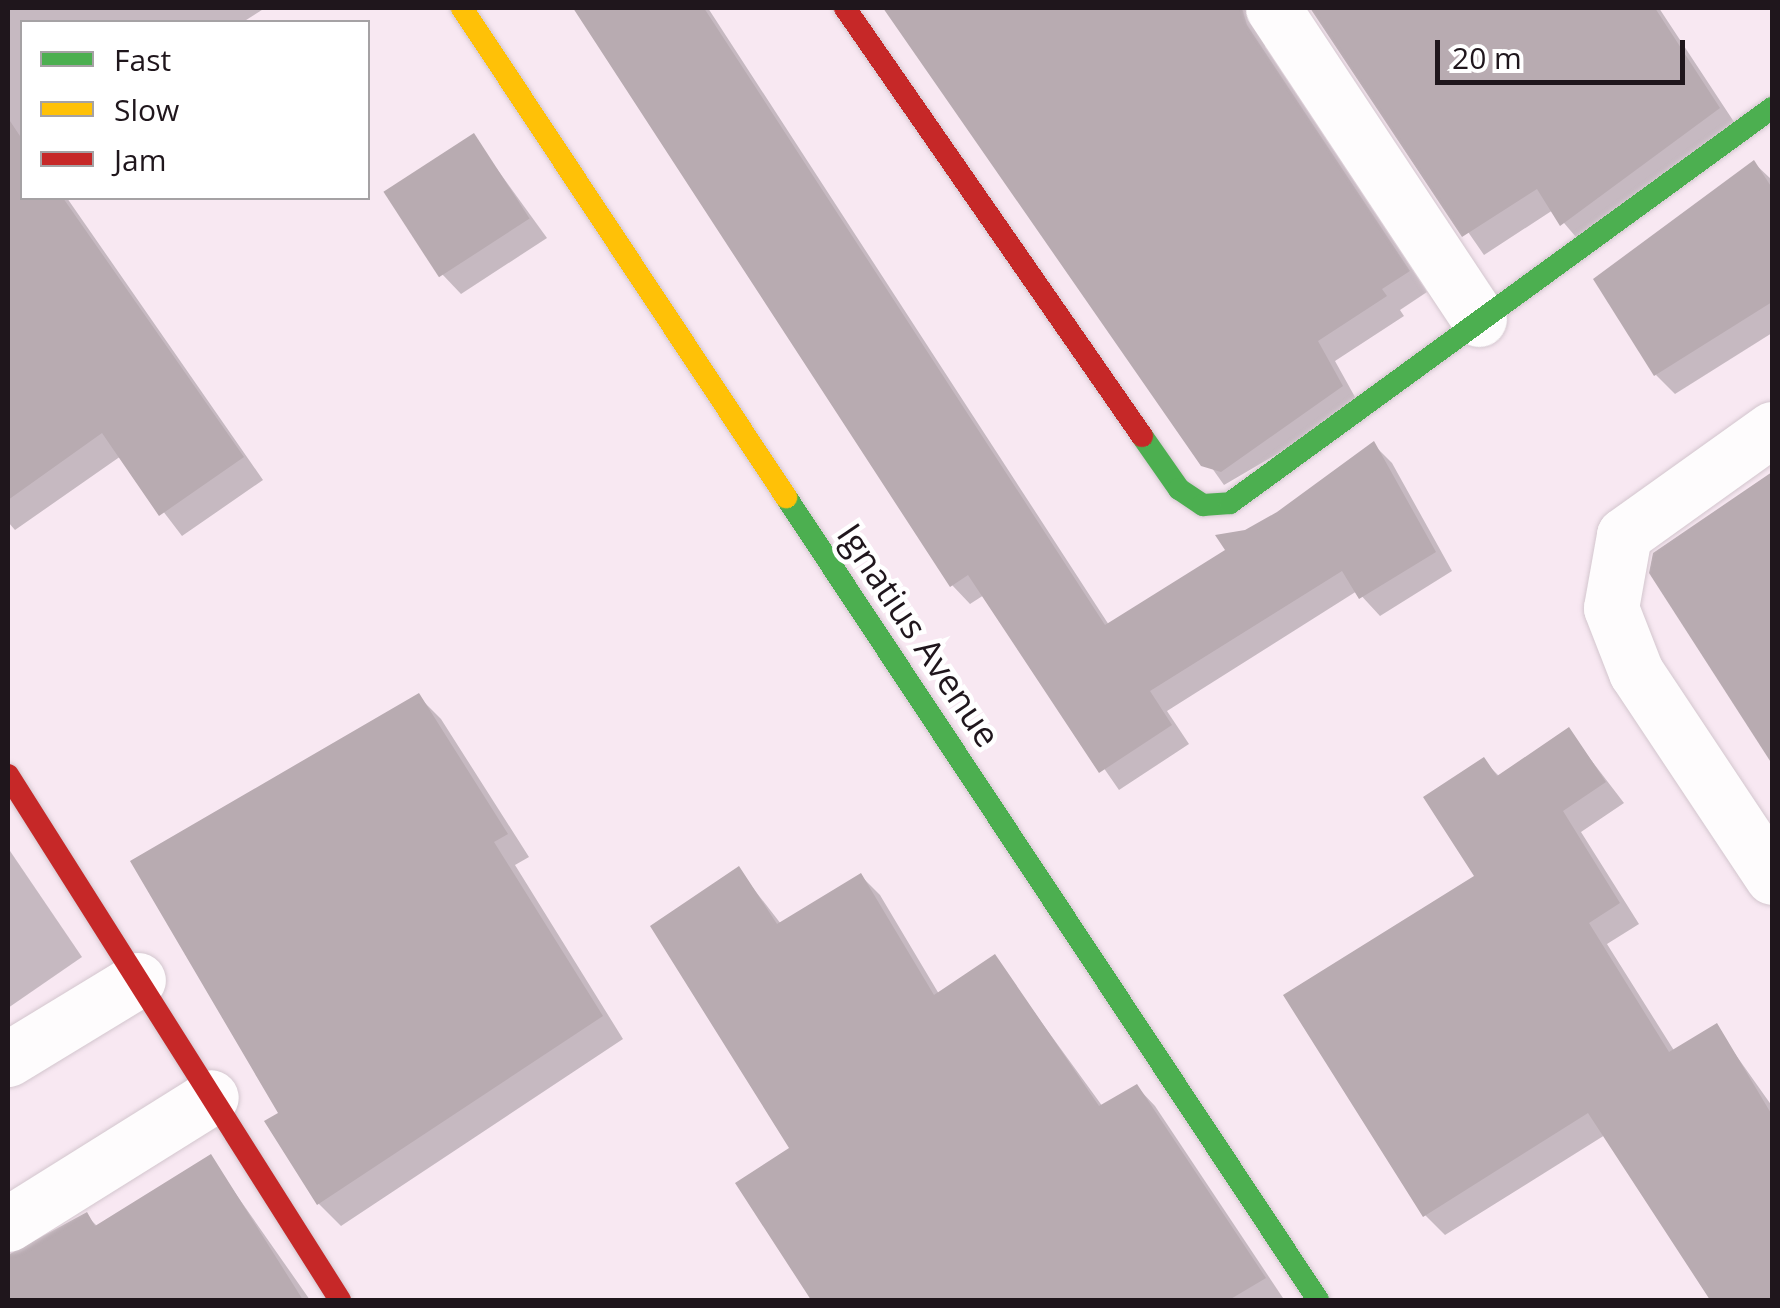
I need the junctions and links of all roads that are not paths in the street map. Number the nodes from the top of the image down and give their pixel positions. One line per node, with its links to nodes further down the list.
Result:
1 (462, 8): 14 (street, Ignatius Avenue)
2 (846, 8): 5 (street)
3 (1273, 8): 5 (street)
4 (1772, 108): 5 (street)
5 (1479, 320)
6 (1772, 429): 8 (street)
7 (8, 775): 9 (street)
8 (1772, 877)
9 (138, 980): 10 (street); 11 (street)
10 (8, 1059)
11 (211, 1097): 12 (street); 13 (street)
12 (8, 1224)
13 (340, 1300)
14 (1318, 1300)

